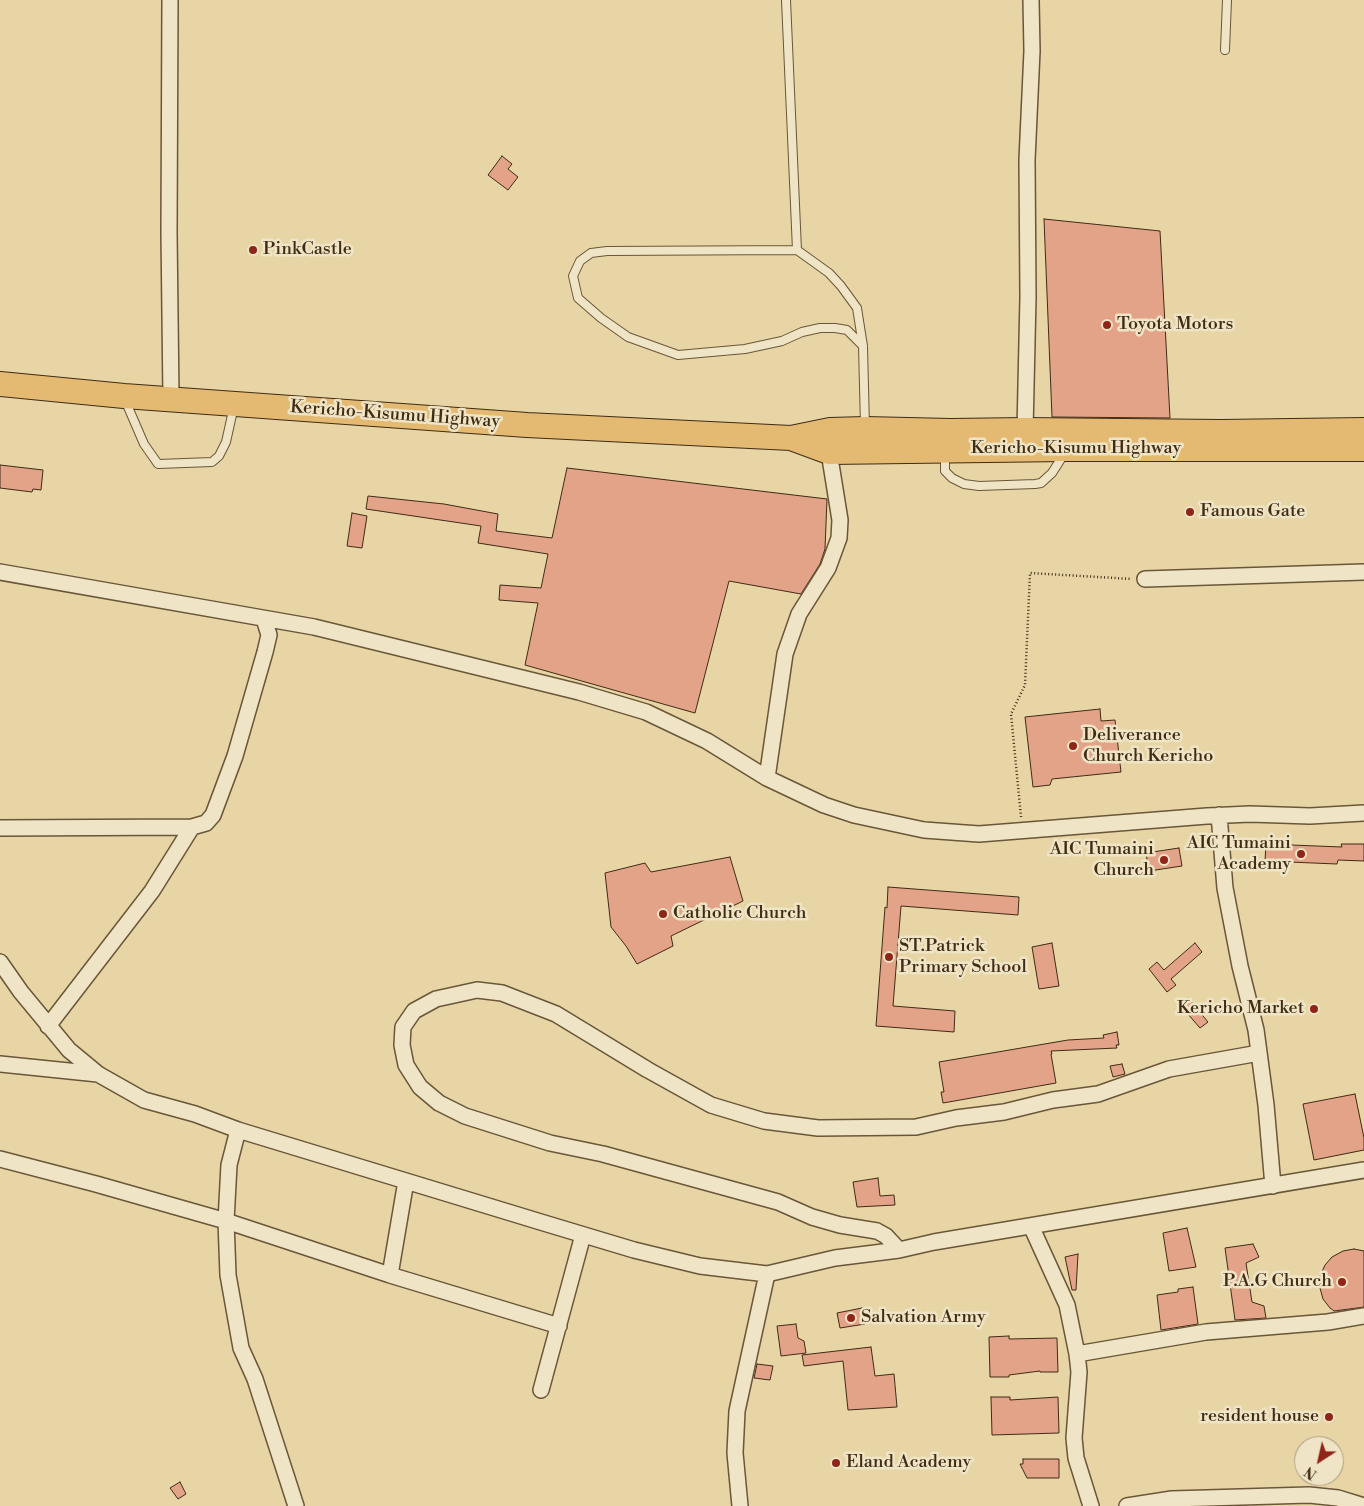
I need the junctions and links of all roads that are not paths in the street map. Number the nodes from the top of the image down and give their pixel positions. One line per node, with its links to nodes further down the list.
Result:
1 (170, 0): 10 (street)
2 (786, 0): 6 (lane)
3 (1031, 0): 13 (street)
4 (1227, 0): 5 (lane)
5 (1225, 50)
6 (797, 250): 7 (lane); 7 (lane)
7 (863, 346): 12 (lane)
8 (0, 384): 9 (highway, Kericho-Kisumu Highway)
9 (124, 396): 10 (highway, Kericho-Kisumu Highway); 11 (lane)
10 (170, 398): 11 (highway, Kericho-Kisumu Highway)
11 (235, 403): 17 (highway, Kericho-Kisumu Highway)
12 (865, 429): 15 (highway, Kericho-Kisumu Highway); 17 (highway, Kericho-Kisumu Highway)
13 (1025, 430): 15 (highway, Kericho-Kisumu Highway); 16 (highway, Kericho-Kisumu Highway)
14 (1364, 430): 16 (highway, Kericho-Kisumu Highway)
15 (947, 440): 16 (highway, Kericho-Kisumu Highway); 16 (lane); 17 (highway, Kericho-Kisumu Highway)
16 (1069, 440): 18 (highway, Kericho-Kisumu Highway)
17 (829, 441): 23 (street)
18 (1364, 448)
19 (0, 572): 22 (street)
20 (1364, 572): 21 (street)
21 (1146, 579)
22 (264, 619): 23 (street); 26 (street)
23 (766, 778): 25 (street)
24 (1364, 812): 25 (street)
25 (1219, 816): 30 (street)
26 (192, 827): 27 (street); 29 (street)
27 (0, 828)
28 (0, 962): 29 (street)
29 (48, 1026): 32 (street)
30 (1259, 1053): 37 (street); 41 (street)
31 (0, 1064): 32 (street)
32 (98, 1074): 33 (street)
33 (238, 1130): 36 (street); 38 (street)
34 (0, 1159): 38 (street)
35 (1364, 1170): 37 (street)
36 (406, 1181): 40 (street); 43 (street)
37 (1273, 1186): 39 (street)
38 (226, 1221): 43 (street); 48 (street)
39 (1031, 1226): 41 (street); 46 (street)
40 (583, 1235): 42 (street); 45 (street)
41 (899, 1250): 42 (street)
42 (767, 1274): 49 (street)
43 (390, 1275): 45 (street)
44 (1364, 1316): 46 (street)
45 (559, 1326): 47 (street)
46 (1077, 1354): 50 (street)
47 (542, 1390)
48 (296, 1506)
49 (740, 1506)
50 (1091, 1506)
51 (1127, 1506): 52 (street)
52 (1364, 1506)

